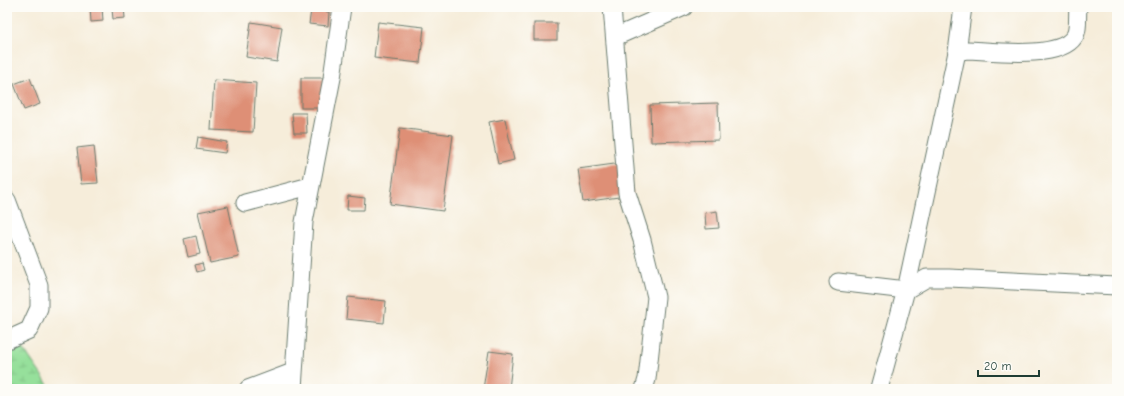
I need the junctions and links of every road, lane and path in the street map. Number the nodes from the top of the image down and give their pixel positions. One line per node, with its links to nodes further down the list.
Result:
1 (342, 7): 8 (street)
2 (612, 7): 6 (street)
3 (684, 7): 6 (street)
4 (963, 7): 7 (street)
5 (1078, 7): 7 (street)
6 (615, 37): 18 (street)
7 (957, 52): 13 (street)
8 (310, 186): 10 (street); 15 (street)
9 (7, 200): 14 (street)
10 (245, 203)
11 (838, 282): 13 (street)
12 (1117, 286): 13 (street)
13 (906, 290): 19 (street)
14 (7, 340)
15 (293, 372): 16 (street); 17 (street)
16 (248, 389)
17 (293, 389)
18 (644, 389)
19 (879, 389)

